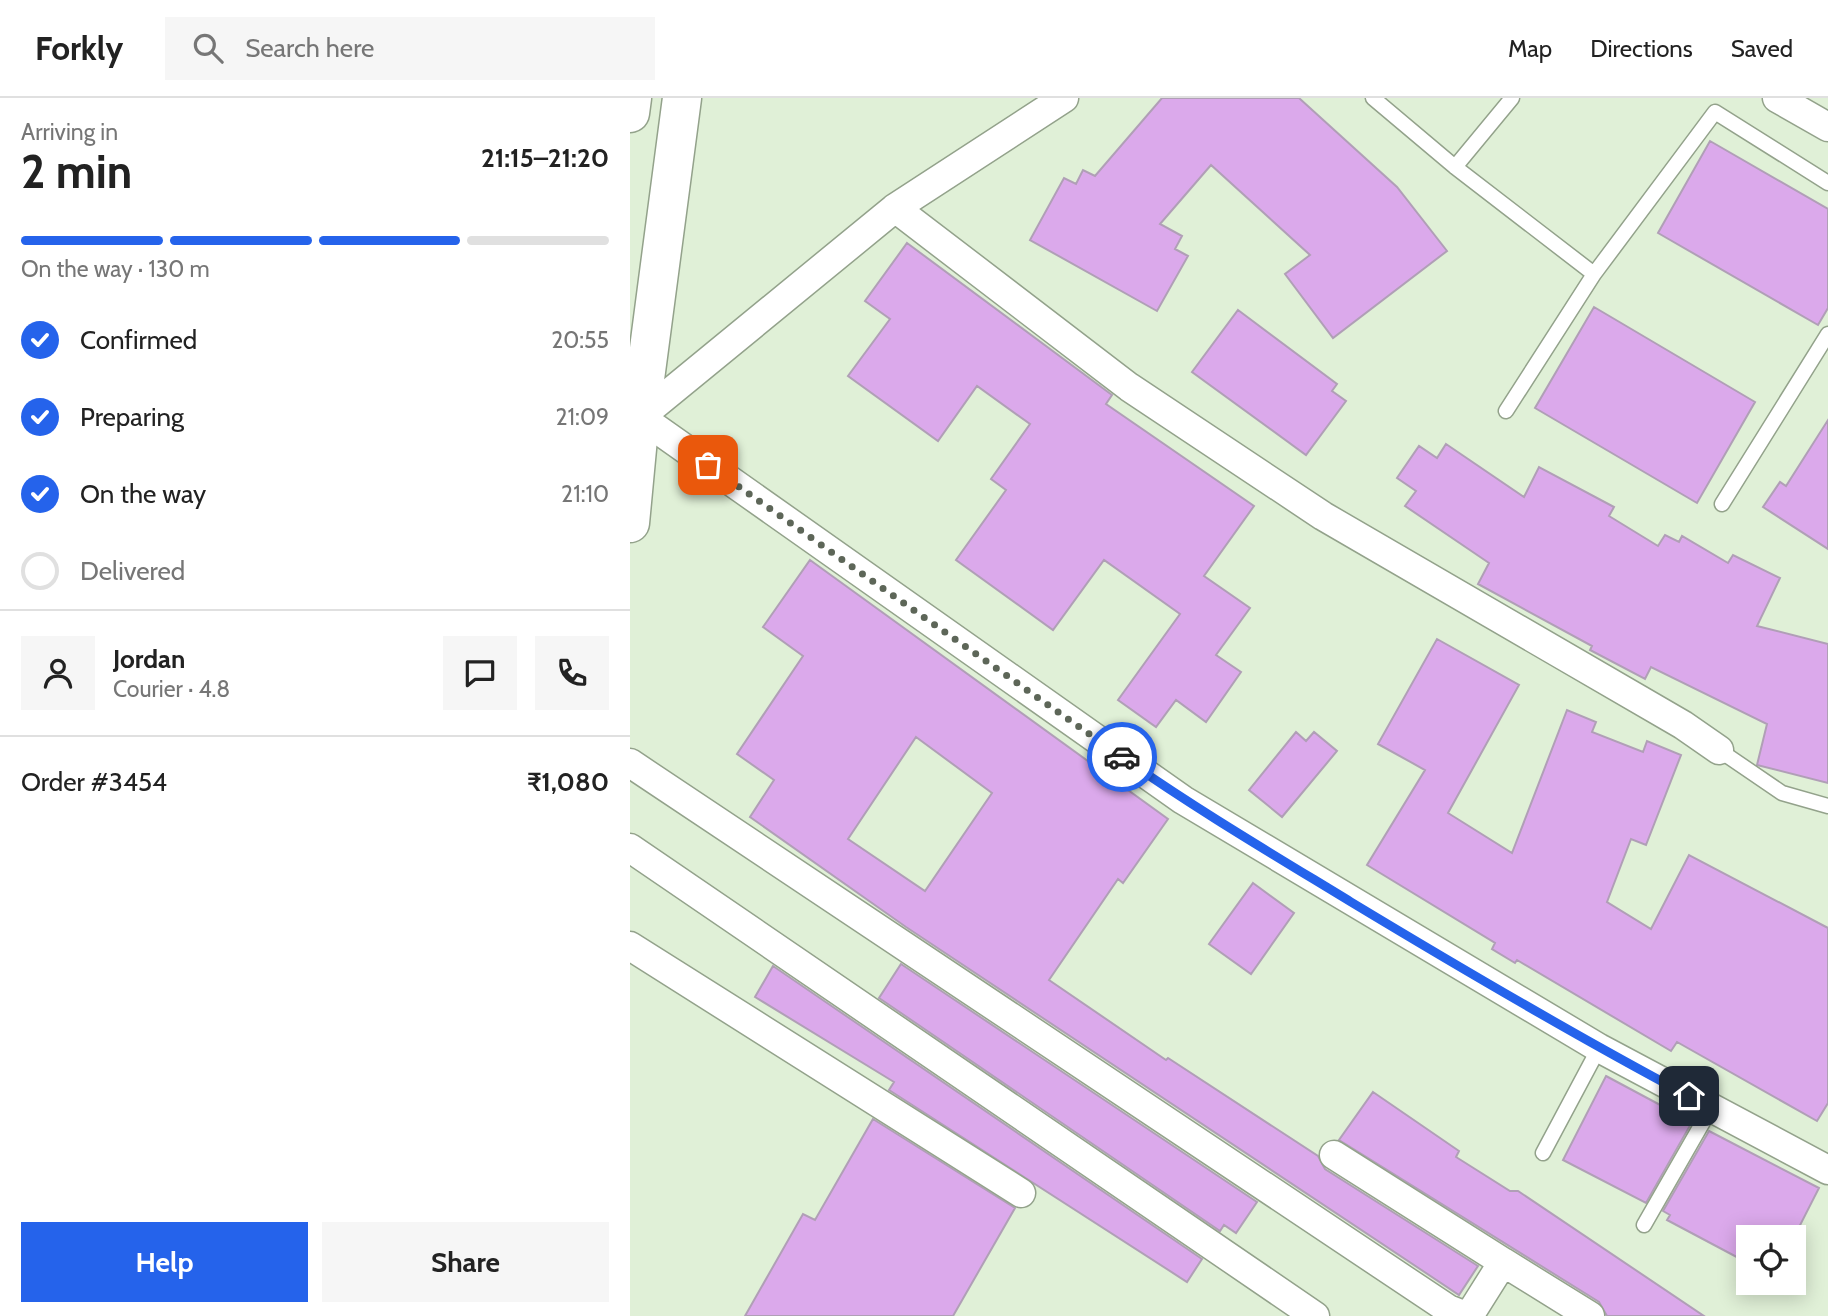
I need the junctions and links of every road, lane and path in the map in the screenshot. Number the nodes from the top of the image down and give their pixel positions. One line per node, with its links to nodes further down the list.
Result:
1 (632, 98): 7 (highway)
2 (682, 98): 15 (highway)
3 (1064, 98): 11 (street)
4 (1373, 98): 9 (lane)
5 (1512, 98): 9 (lane)
6 (1777, 98): 8 (street)
7 (630, 113)
8 (1828, 127)
9 (1455, 167): 12 (lane)
10 (1828, 183): 12 (lane)
11 (895, 208): 15 (street); 18 (street)
12 (1594, 274): 14 (lane)
13 (1828, 334): 16 (lane)
14 (1506, 411)
15 (640, 417): 17 (highway); 23 (street)
16 (1722, 504)
17 (630, 523)
18 (1719, 750): 20 (lane)
19 (630, 763): 32 (street)
20 (1828, 806)
21 (630, 848): 31 (street)
22 (630, 946): 28 (street)
23 (1600, 1048): 24 (street); 25 (lane)
24 (1711, 1108): 27 (street); 29 (lane)
25 (1543, 1153)
26 (1334, 1155): 30 (street)
27 (1828, 1170)
28 (1021, 1193)
29 (1644, 1225)
30 (1503, 1262): 32 (street); 33 (street)
31 (1315, 1316)
32 (1467, 1316)
33 (1590, 1316)

